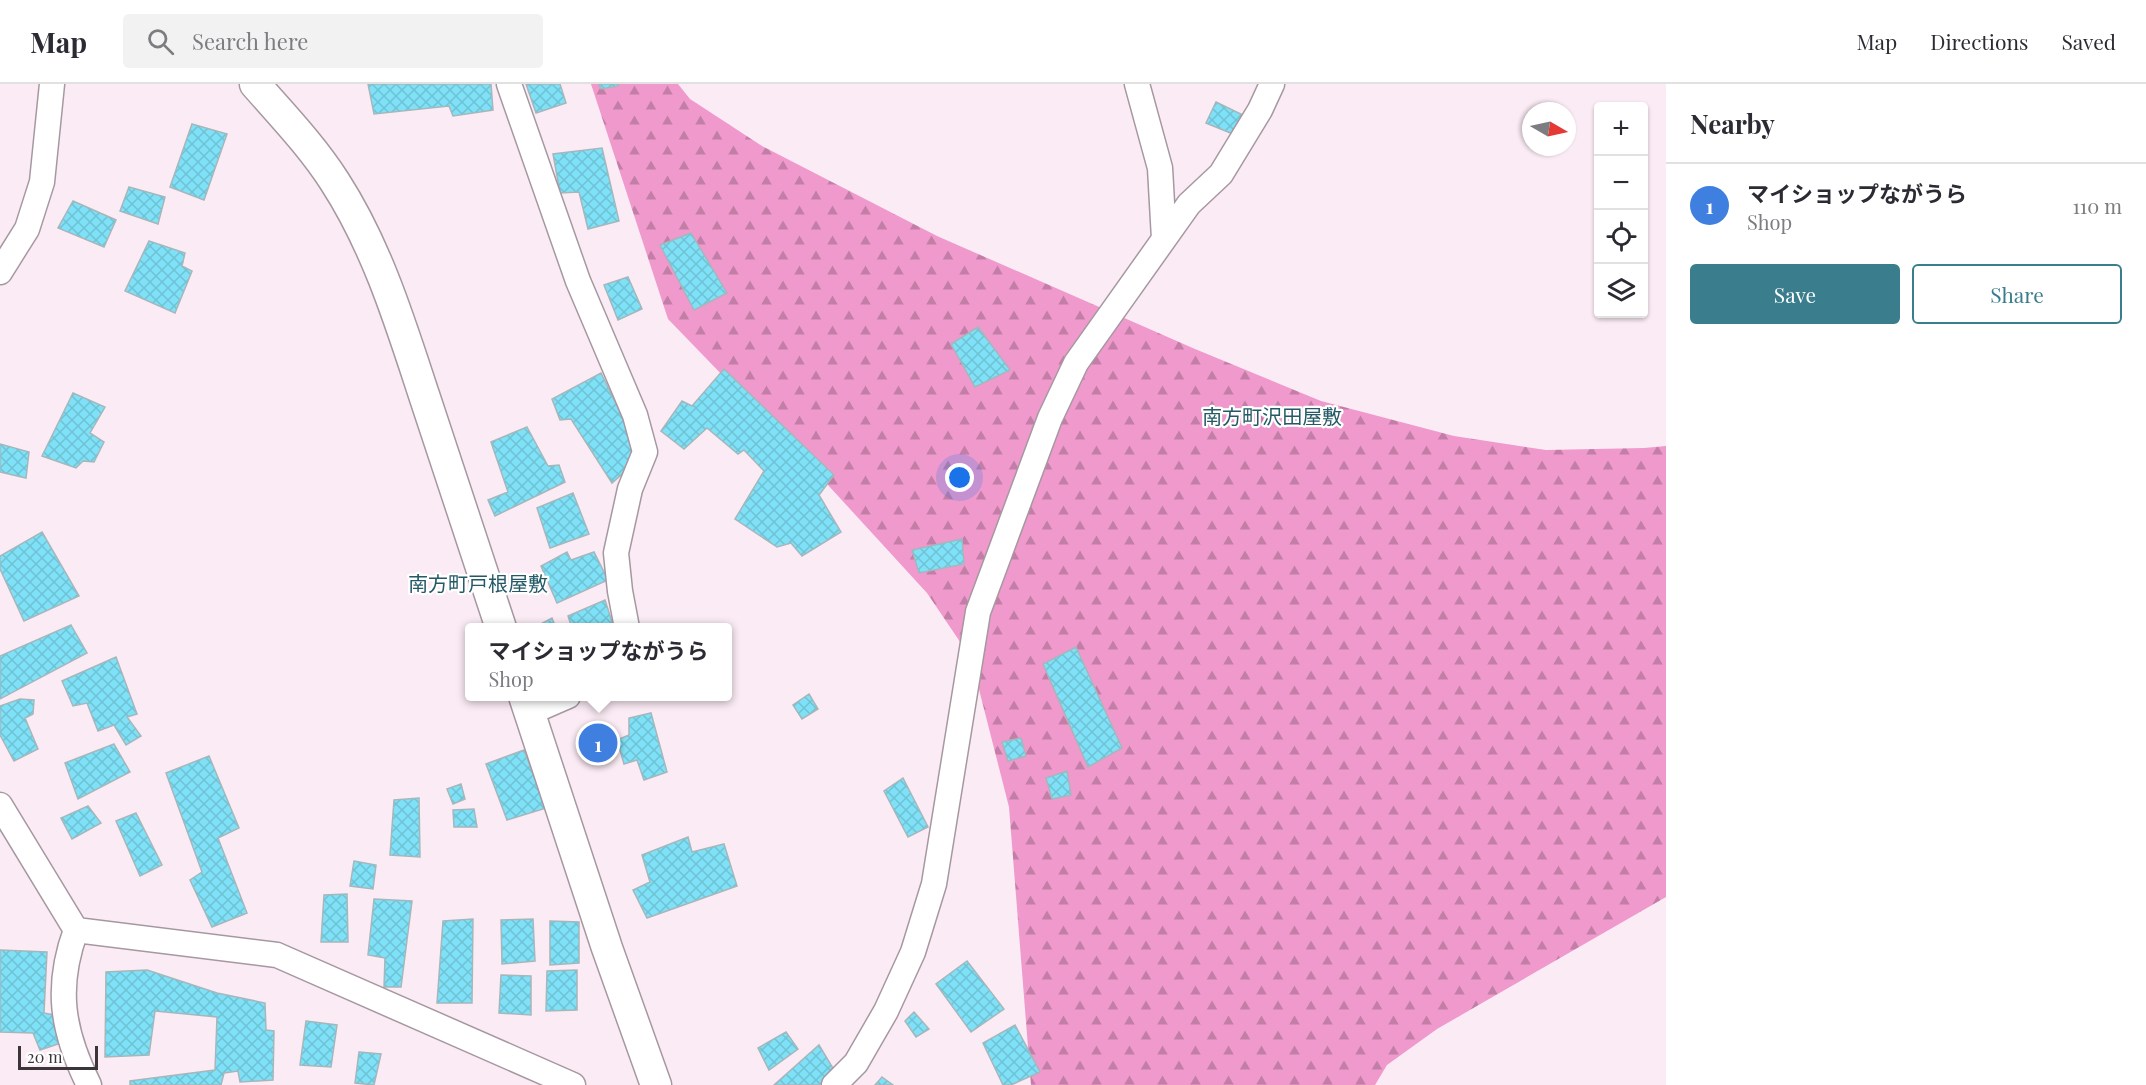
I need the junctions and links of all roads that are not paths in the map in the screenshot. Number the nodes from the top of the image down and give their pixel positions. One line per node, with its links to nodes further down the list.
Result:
1 (52, 84): 7 (street)
2 (255, 84): 8 (street)
3 (509, 84): 9 (street)
4 (1137, 84): 6 (street)
5 (1272, 84): 6 (street)
6 (1164, 239): 17 (street)
7 (0, 272)
8 (500, 623)
9 (626, 623)
10 (545, 701): 11 (street)
11 (527, 705): 16 (street)
12 (0, 805): 13 (street)
13 (76, 930): 14 (street); 15 (street)
14 (89, 1085)
15 (573, 1085)
16 (656, 1085)
17 (834, 1085)

